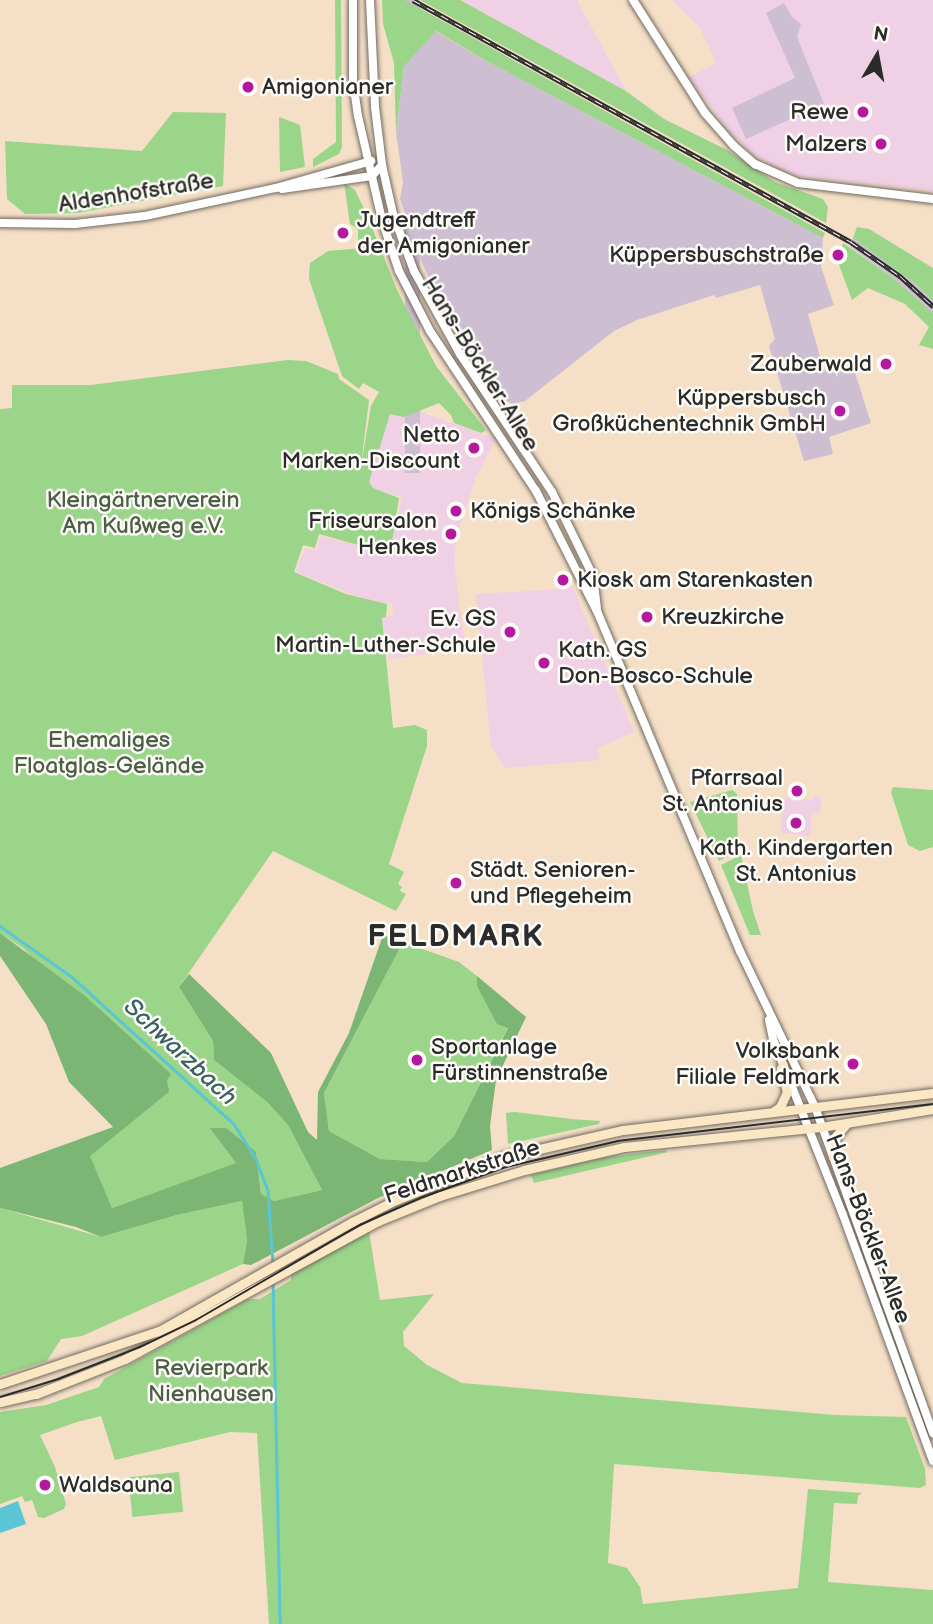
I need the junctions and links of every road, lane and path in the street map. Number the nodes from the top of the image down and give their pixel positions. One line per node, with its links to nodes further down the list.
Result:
1 (353, 0): 4 (street, Hans-Böckler-Allee)
2 (370, 0): 5 (street, Hans-Böckler-Allee)
3 (633, 0): 8 (street)
4 (368, 160): 5 (street); 6 (street, Hans-Böckler-Allee); 7 (street, Aldenhofstraße)
5 (382, 165): 6 (street); 10 (street, Hans-Böckler-Allee)
6 (372, 176): 7 (street, Aldenhofstraße); 11 (street, Hans-Böckler-Allee)
7 (276, 188): 9 (street, Aldenhofstraße)
8 (933, 199)
9 (0, 223)
10 (588, 566): 11 (street); 12 (street, Hans-Böckler-Allee)
11 (577, 571): 12 (street, Hans-Böckler-Allee)
12 (597, 611): 13 (street, Hans-Böckler-Allee)
13 (766, 1010): 14 (street, Hans-Böckler-Allee); 16 (street, Hans-Böckler-Allee)
14 (783, 1064): 17 (street, Hans-Böckler-Allee); 19 (main road)
15 (933, 1093): 16 (main road, Feldmarkstraße)
16 (815, 1107): 17 (main road, Feldmarkstraße); 22 (street, Hans-Böckler-Allee)
17 (803, 1109): 19 (main road, Feldmarkstraße); 21 (street, Hans-Böckler-Allee)
18 (933, 1109): 20 (main road, Feldmarkstraße)
19 (770, 1113): 24 (main road, Feldmarkstraße)
20 (847, 1124): 22 (main road, Feldmarkstraße); 23 (main road)
21 (809, 1127): 22 (main road, Feldmarkstraße); 25 (main road, Feldmarkstraße); 27 (street, Hans-Böckler-Allee)
22 (821, 1127): 23 (street, Hans-Böckler-Allee)
23 (833, 1157): 26 (street, Hans-Böckler-Allee)
24 (0, 1384)
25 (0, 1402)
26 (933, 1433)
27 (933, 1461)

